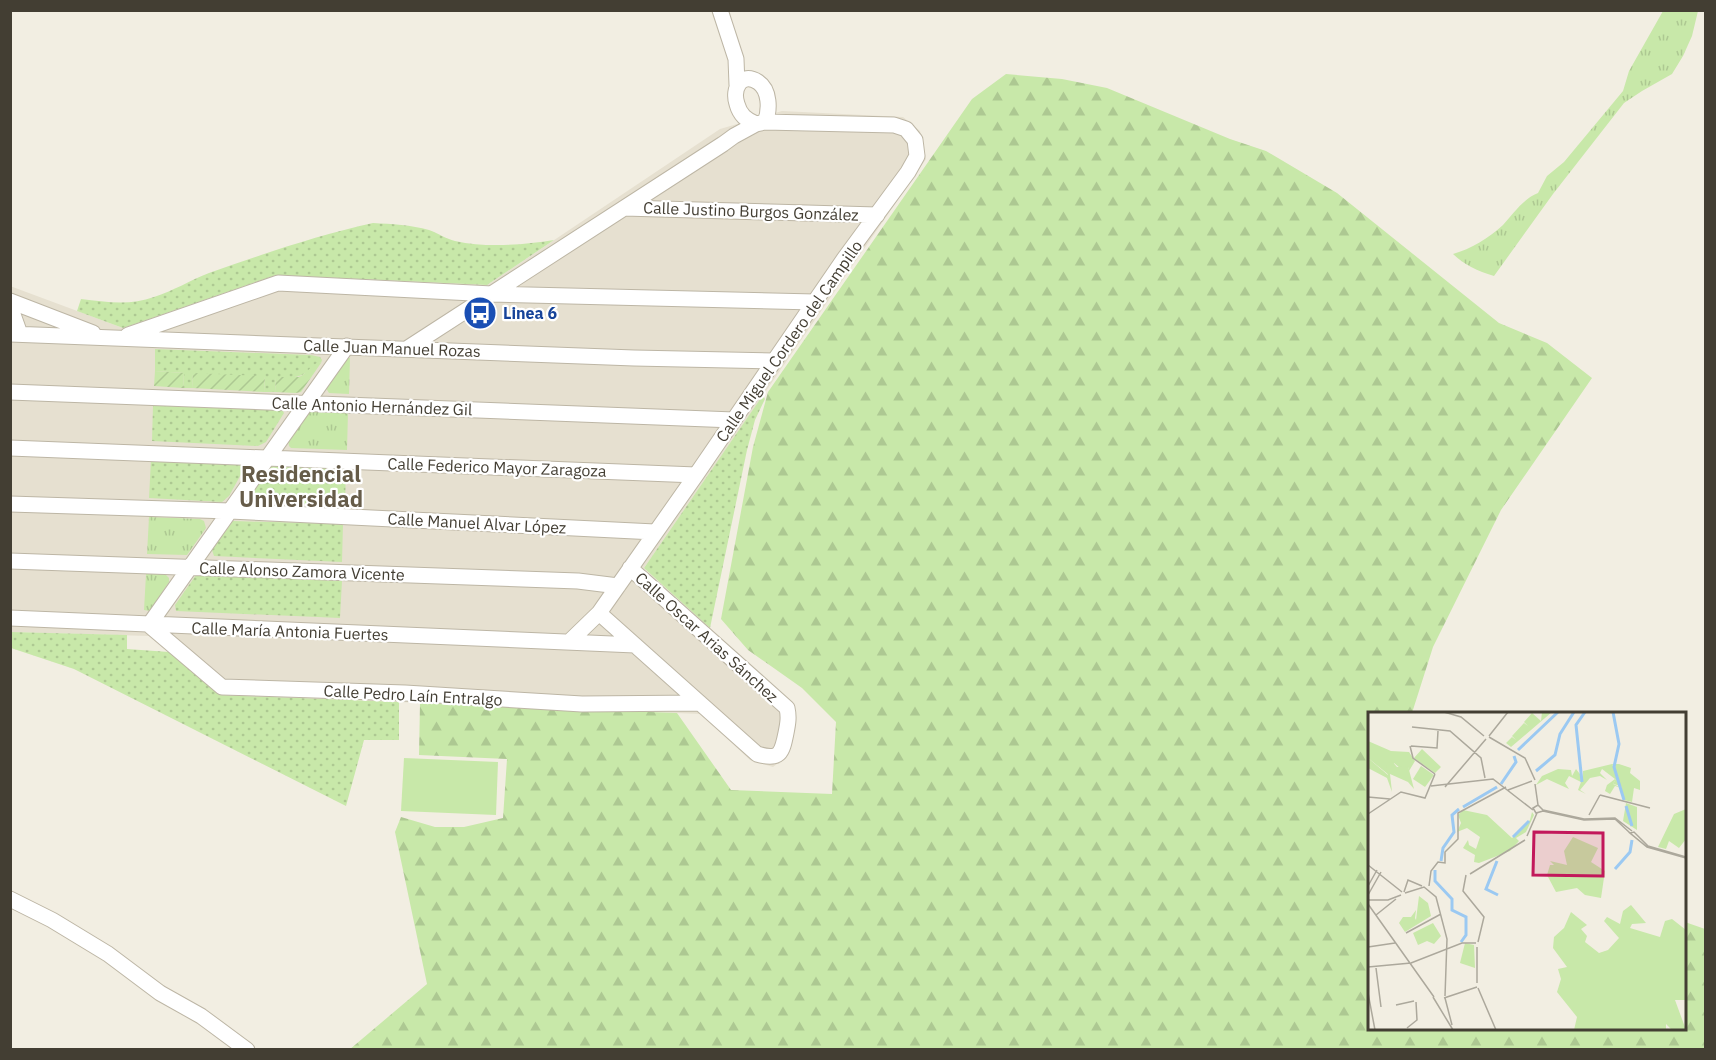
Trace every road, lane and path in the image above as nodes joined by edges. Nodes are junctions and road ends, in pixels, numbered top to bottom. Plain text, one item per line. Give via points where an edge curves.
1 (720, 10) edge
2 (736, 59) junction
3 (754, 81) junction
4 (737, 85) junction
5 (758, 118) junction
6 (624, 208) junction
7 (877, 215) junction
8 (531, 269) junction
9 (492, 294) junction
10 (543, 295) junction
11 (10, 301) edge
12 (815, 302) junction
13 (10, 306) edge
14 (43, 314) junction
15 (180, 317) junction
16 (446, 322) junction
17 (22, 334) edge
18 (112, 337) junction
19 (184, 340) junction
20 (348, 346) junction
21 (408, 348) junction
22 (451, 350) junction
23 (734, 360) junction
24 (774, 361) junction
25 (760, 381) junction
26 (10, 392) edge
27 (307, 403) junction
28 (734, 420) junction
29 (10, 448) edge
30 (266, 458) junction
31 (670, 474) junction
32 (696, 475) junction
33 (684, 492) junction
34 (10, 504) edge
35 (230, 511) junction
36 (655, 532) junction
37 (10, 561) edge
38 (189, 567) junction
39 (630, 568) junction
40 (594, 583) junction
41 (618, 586) junction
42 (602, 608) junction
43 (10, 618) edge
44 (149, 625) junction
45 (569, 642) junction
46 (635, 645) junction
47 (700, 703) junction
48 (10, 899) edge
49 (247, 1050) edge

1 - 2 street
2 - 3 street
2 - 4 street
3 - 4 street via 742,80
3 - 5 street via 766,92
4 - 5 street via 736,100
5 - 6 street
5 - 7 street, Calle Miguel Cordero del Campillo via 894,125 906,129 915,140 917,156
6 - 7 street, Calle Justino Burgos González
6 - 8 street
7 - 12 street, Calle Miguel Cordero del Campillo
8 - 9 street
8 - 10 street via 533,284
9 - 10 street
9 - 15 street via 279,283
9 - 16 street
10 - 12 street
11 - 14 street
12 - 24 street, Calle Miguel Cordero del Campillo
13 - 17 street
14 - 17 street via 41,330
14 - 18 street
15 - 18 street
15 - 19 street via 176,327
16 - 21 street
16 - 22 street via 445,338
17 - 18 street, Calle Juan Manuel Rozas
18 - 19 street, Calle Juan Manuel Rozas
19 - 20 street, Calle Juan Manuel Rozas
20 - 21 street, Calle Juan Manuel Rozas
20 - 27 street
21 - 22 street, Calle Juan Manuel Rozas
22 - 23 street, Calle Juan Manuel Rozas
23 - 24 street, Calle Juan Manuel Rozas
23 - 25 street
24 - 25 street, Calle Miguel Cordero del Campillo
25 - 28 street, Calle Miguel Cordero del Campillo
26 - 27 street, Calle Antonio Hernández Gil
27 - 28 street, Calle Antonio Hernández Gil
27 - 30 street
28 - 32 street, Calle Miguel Cordero del Campillo
29 - 30 street, Calle Federico Mayor Zaragoza
30 - 31 street, Calle Federico Mayor Zaragoza
30 - 35 street
31 - 32 street, Calle Federico Mayor Zaragoza
31 - 33 street
32 - 33 street, Calle Miguel Cordero del Campillo
33 - 36 street, Calle Miguel Cordero del Campillo
34 - 35 street, Calle Manuel Alvar López
35 - 36 street, Calle Manuel Alvar López
35 - 38 street
36 - 39 street, Calle Miguel Cordero del Campillo
37 - 38 street, Calle Alonso Zamora Vicente
38 - 40 street, Calle Alonso Zamora Vicente
38 - 44 street
39 - 41 street, Calle Miguel Cordero del Campillo
39 - 47 street, Calle Oscar Arias Sánchez via 787,708 783,750 771,757 757,754
40 - 41 street, Calle Alonso Zamora Vicente
40 - 42 street
41 - 42 street, Calle Miguel Cordero del Campillo
42 - 45 street, Calle Miguel Cordero del Campillo
42 - 46 street, Calle Oscar Arias Sánchez
43 - 44 street, Calle María Antonia Fuertes
44 - 45 street, Calle María Antonia Fuertes
44 - 47 street, Calle Pedro Laín Entralgo via 222,687 582,704
45 - 46 street, Calle María Antonia Fuertes
46 - 47 street, Calle Oscar Arias Sánchez
48 - 49 street via 108,954

